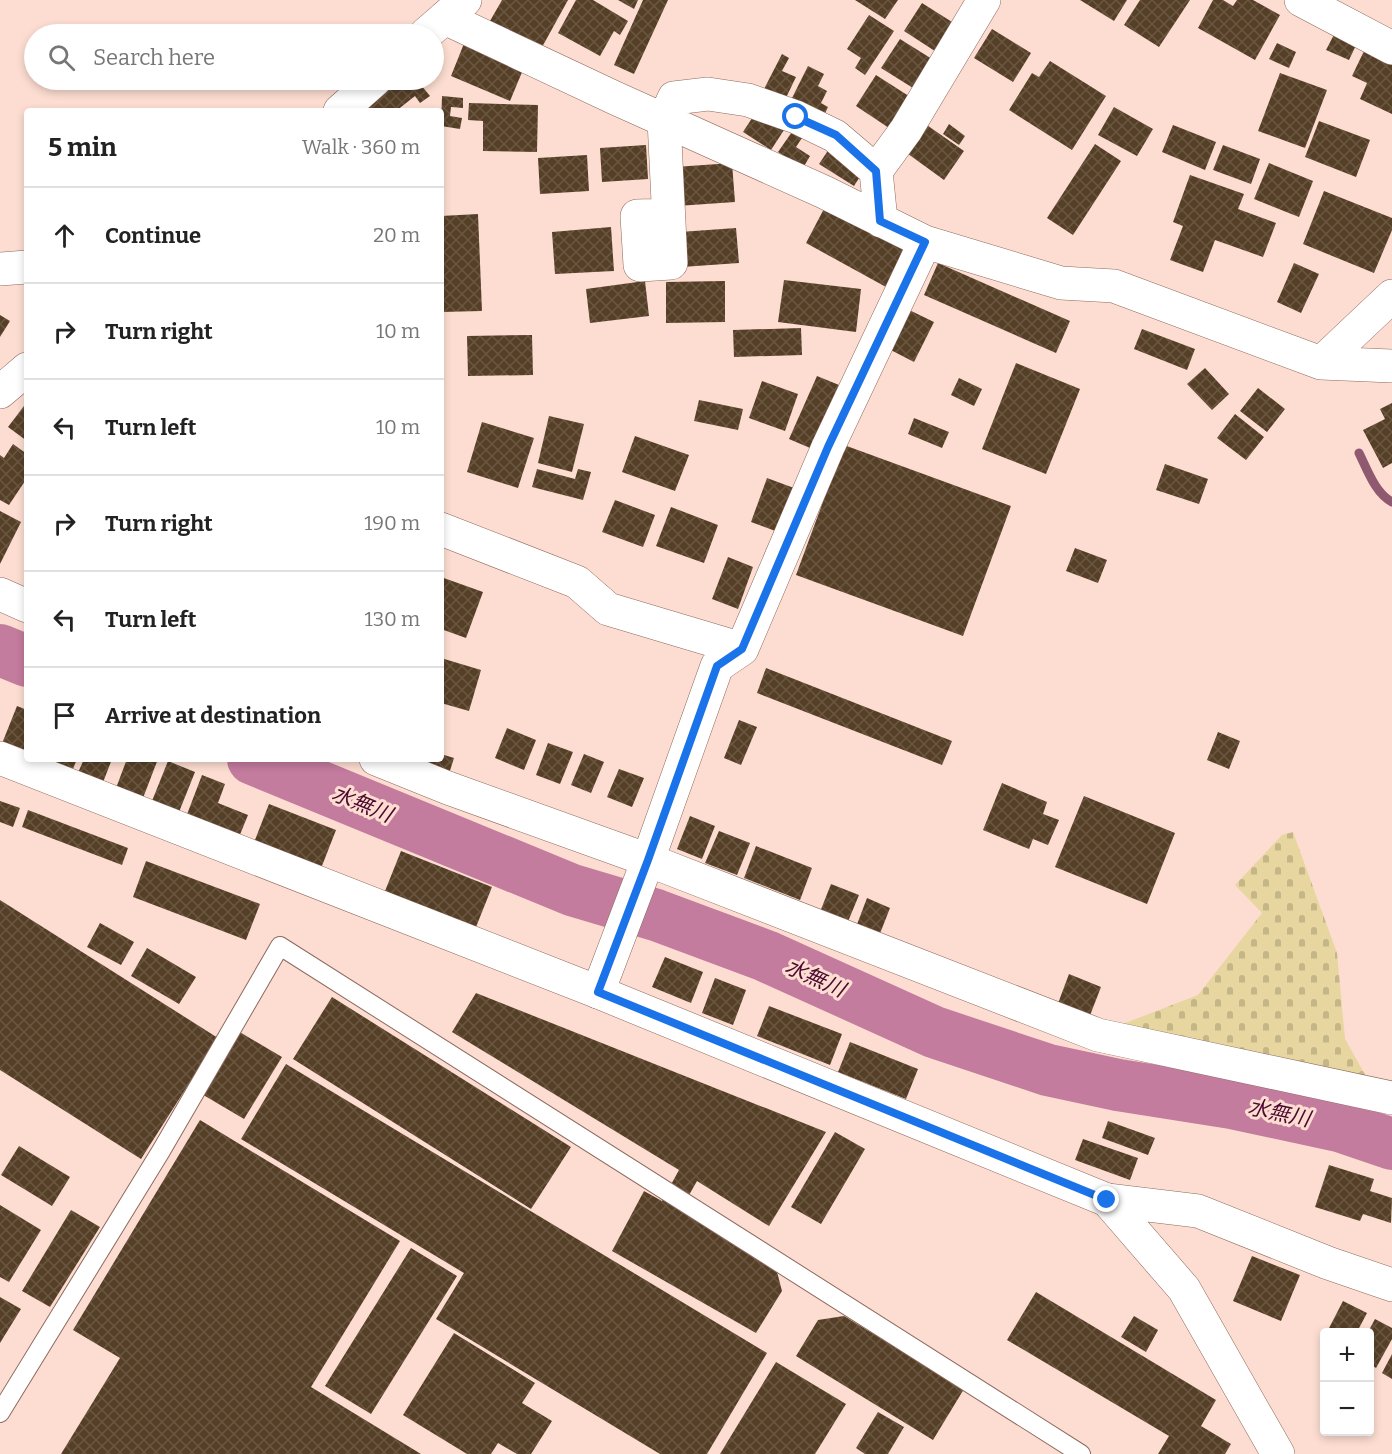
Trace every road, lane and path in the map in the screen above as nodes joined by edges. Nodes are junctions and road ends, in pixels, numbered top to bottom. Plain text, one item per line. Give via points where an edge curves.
1 (984, 0) edge
2 (1301, 0) edge
3 (445, 17) edge
4 (1392, 48) edge
5 (364, 90) edge
6 (343, 108) edge
7 (664, 120) junction
8 (876, 171) junction
9 (668, 215) dead end
10 (880, 221) junction
11 (925, 242) junction
12 (24, 267) edge
13 (0, 269) edge
14 (1392, 296) edge
15 (1321, 363) junction
16 (1392, 366) edge
17 (24, 372) edge
18 (0, 392) edge
19 (444, 530) edge
20 (0, 594) edge
21 (24, 605) edge
22 (742, 649) junction
23 (0, 758) edge
24 (383, 762) edge
25 (648, 860) junction
26 (598, 992) junction
27 (1392, 1098) edge
28 (1107, 1200) junction
29 (1392, 1285) edge
30 (0, 1413) edge
31 (1081, 1454) edge
32 (1278, 1454) edge

1 - 8 street via 906,130
2 - 4 street
3 - 7 street
5 - 6 street
7 - 8 street via 674,98 708,94 748,100 836,135
7 - 9 street
7 - 10 street
8 - 10 street
10 - 11 street
11 - 15 street via 1061,283 1114,286
11 - 22 street via 828,447
12 - 13 street
14 - 15 street
15 - 16 street
17 - 18 street
19 - 22 street via 577,582 608,609
20 - 21 street
22 - 25 street via 717,666
23 - 26 street
24 - 25 street
25 - 26 street
25 - 27 street via 1098,1035
26 - 28 street
28 - 29 street via 1198,1211
28 - 32 street via 1184,1289
30 - 31 lane via 161,1151 280,946

